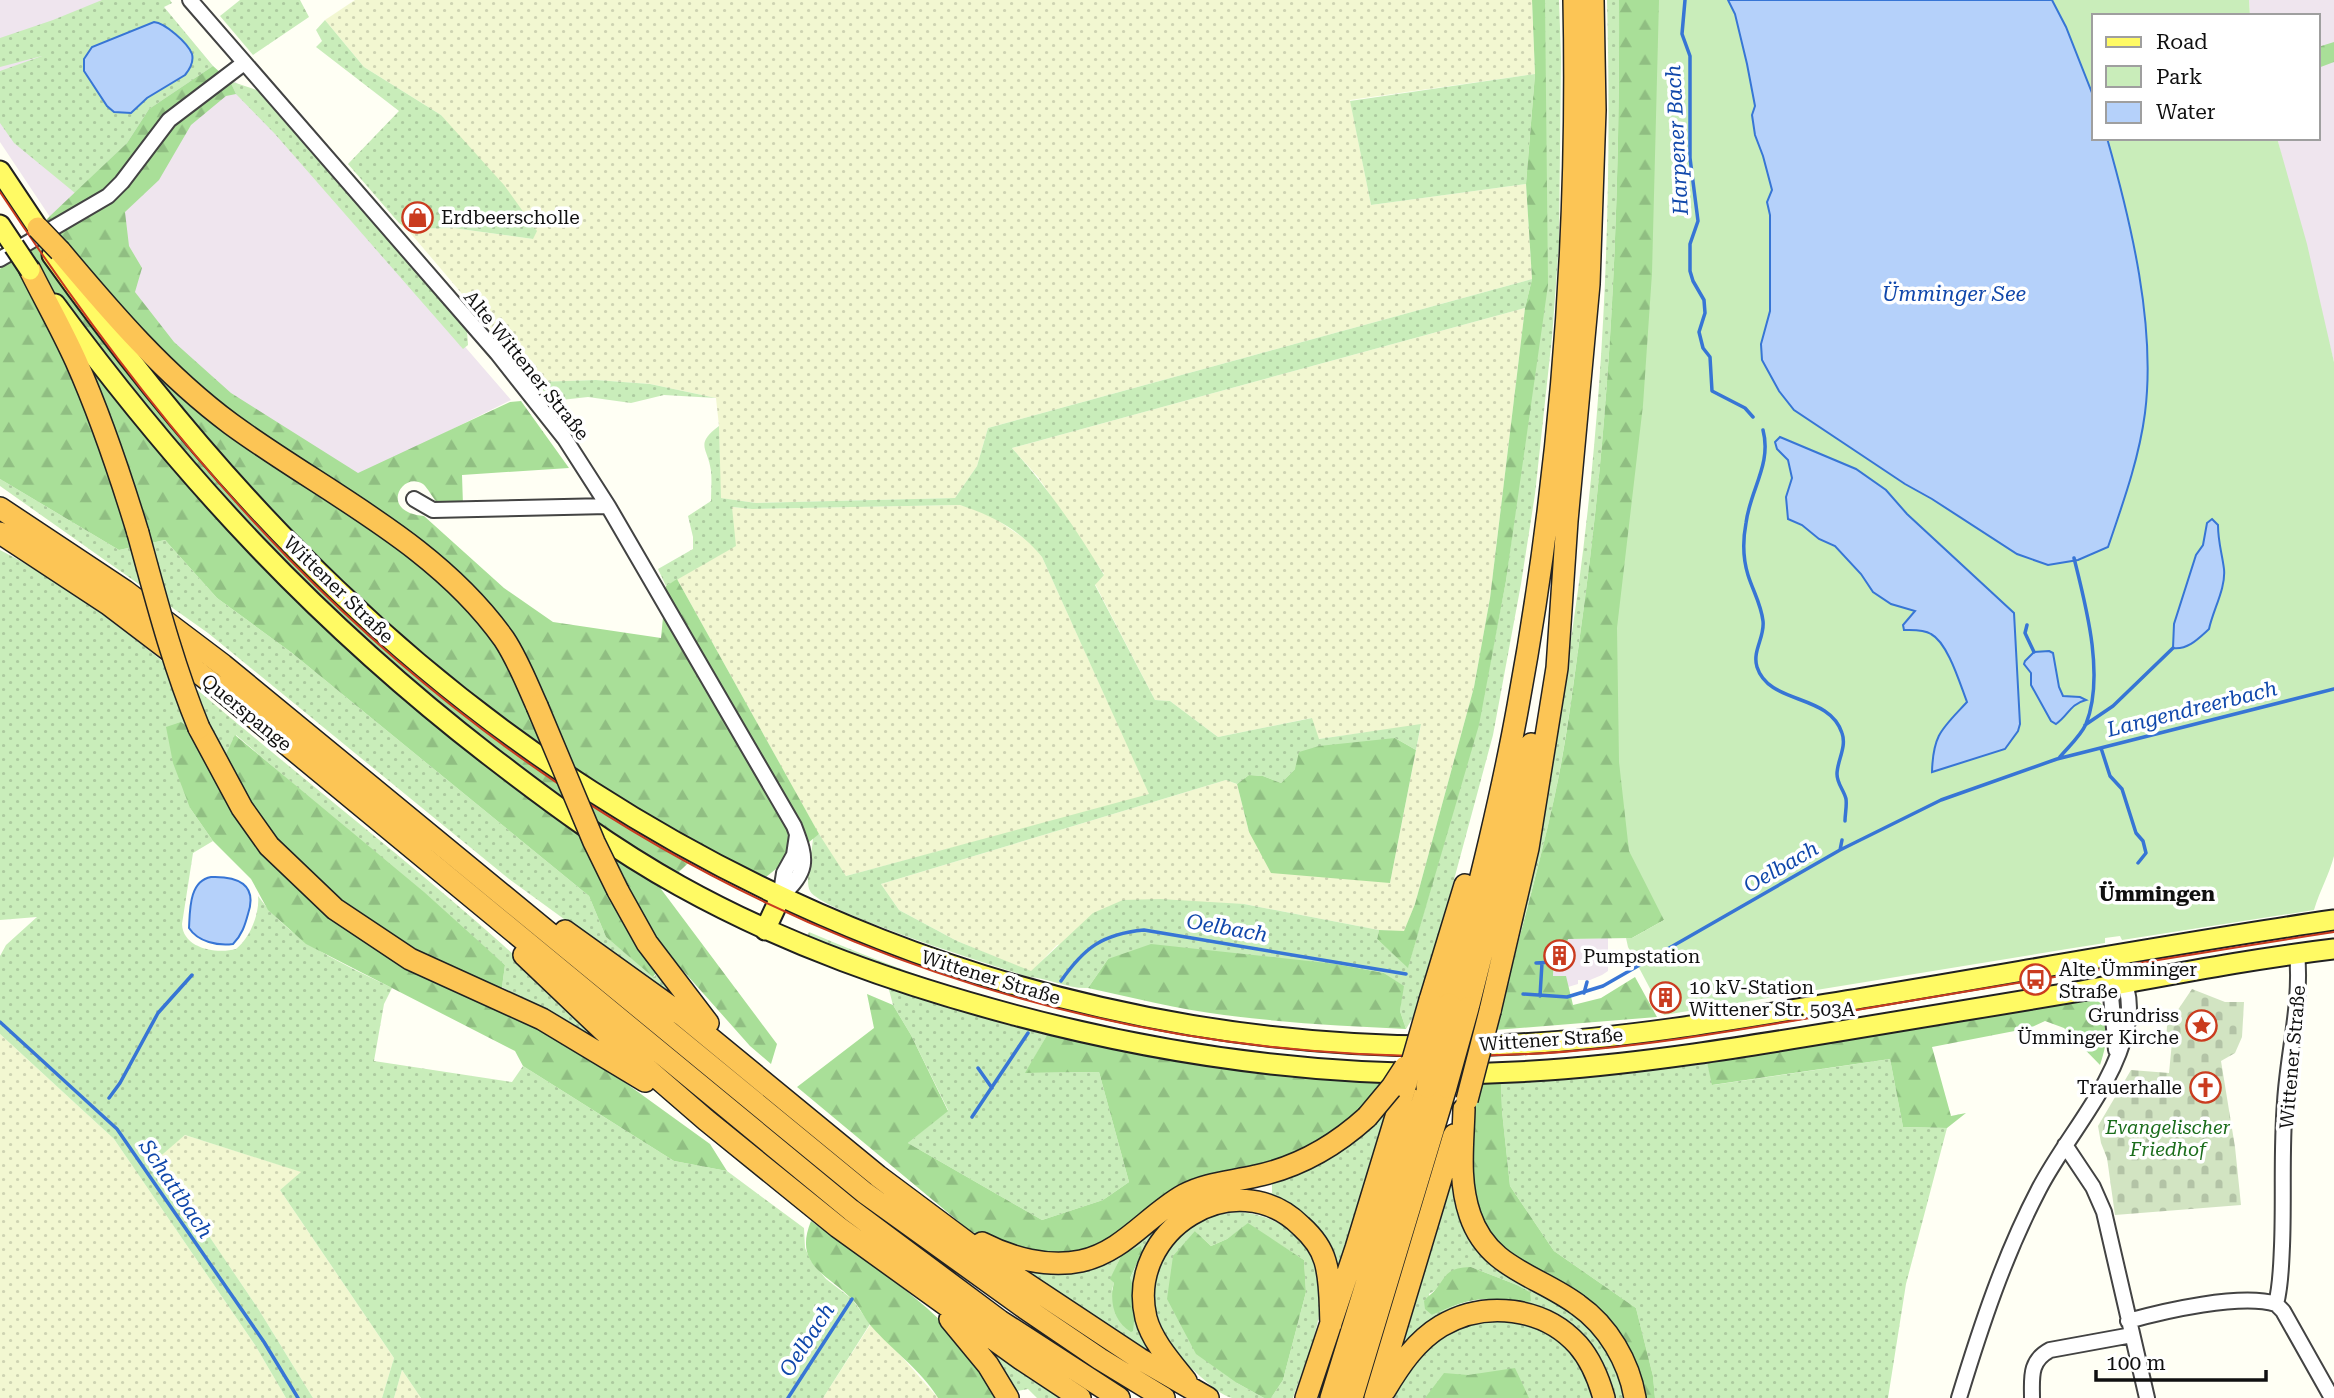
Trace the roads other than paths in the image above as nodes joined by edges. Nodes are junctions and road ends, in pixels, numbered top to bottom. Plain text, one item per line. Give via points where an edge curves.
1 (190, 0) edge
2 (1574, 0) edge
3 (1593, 0) edge
4 (244, 64) junction
5 (0, 171) edge
6 (0, 225) edge
7 (38, 228) joint
8 (56, 253) junction
9 (0, 260) edge
10 (30, 270) junction
11 (414, 499) dead end
12 (608, 506) junction
13 (0, 508) edge
14 (1567, 521) junction
15 (0, 533) edge
16 (436, 841) junction
17 (780, 898) junction
18 (483, 906) junction
19 (2334, 919) edge
20 (765, 930) junction
21 (2334, 949) edge
22 (2297, 953) junction
23 (2112, 955) junction
24 (2118, 984) junction
25 (1449, 1004) junction
26 (1416, 1050) junction
27 (748, 1069) junction
28 (1436, 1087) junction
29 (727, 1095) junction
30 (1466, 1105) junction
31 (706, 1120) junction
32 (2065, 1145) junction
33 (864, 1193) junction
34 (924, 1212) junction
35 (900, 1273) junction
36 (2276, 1304) junction
37 (1331, 1324) junction
38 (2130, 1328) junction
39 (1200, 1393) edge
40 (1008, 1398) edge
41 (1080, 1398) edge
42 (1119, 1398) edge
43 (1164, 1398) edge
44 (1306, 1398) edge
45 (1331, 1398) edge
46 (1352, 1398) edge
47 (1375, 1398) edge
48 (1381, 1398) edge
49 (1604, 1398) edge
50 (1635, 1398) edge
51 (1959, 1398) edge
52 (2032, 1398) edge
53 (2147, 1398) edge
54 (2332, 1398) edge

1 - 4 street, Alte Wittener Straße
2 - 25 highway via 1572,249 1554,466 1518,705
3 - 14 highway via 1589,284
4 - 9 street via 169,120 108,196
4 - 12 street, Alte Wittener Straße via 504,362 565,439
5 - 7 main road
6 - 10 main road, Wittener Straße, bridge
7 - 8 highway, bridge
8 - 17 main road, Wittener Straße via 132,365 227,476 335,589 397,645 570,778 685,848
8 - 27 highway, bridge via 176,378 229,422 435,565 505,640 594,842 647,943
10 - 20 main road, Wittener Straße via 194,479 274,567 362,651 435,714 593,833 678,885
10 - 31 highway, bridge via 86,385 120,472 165,632 199,728 262,836 335,909 410,959 542,1019
11 - 12 street via 433,510
12 - 17 street, Alte Wittener Straße via 797,833 804,860 798,880
13 - 16 highway, Querspange via 196,644
14 - 25 highway via 1527,763
14 - 30 highway, bridge via 1557,668 1528,848
15 - 18 highway, Querspange via 184,661
16 - 27 highway via 682,1015
16 - 29 highway
17 - 20 main road
17 - 23 main road, Wittener Straße via 933,960 1083,1004 1233,1032 1364,1044 1513,1045 1607,1036 1746,1018
18 - 29 highway
18 - 31 highway via 530,961
19 - 23 main road, Wittener Straße
20 - 24 main road, Wittener Straße via 897,981 1115,1040 1255,1064 1386,1073 1509,1072 1656,1059
21 - 22 main road, Wittener Straße
22 - 24 main road, Wittener Straße
22 - 36 street, Wittener Straße via 2300,976 2284,1104 2284,1203
23 - 24 street
24 - 32 street via 2116,1058
25 - 26 highway, bridge
25 - 28 highway, bridge
26 - 34 highway, bridge via 1392,1087 1347,1136 1278,1171 1186,1194 1119,1244 1082,1261 1052,1263 1014,1256
26 - 37 highway, bridge
27 - 33 highway
28 - 45 highway
28 - 46 highway
29 - 33 highway
30 - 47 highway
30 - 50 highway via 1461,1167 1471,1217 1481,1238 1499,1259 1578,1304 1601,1326 1624,1360
31 - 35 highway
32 - 38 street via 2104,1212
32 - 51 street via 2039,1188 2003,1266
33 - 34 highway
33 - 42 highway via 1000,1321
33 - 43 highway via 1025,1308
34 - 39 highway via 1128,1351
35 - 40 highway via 974,1346
35 - 41 highway
36 - 38 street via 2202,1305 2166,1311
36 - 54 street
37 - 39 highway via 1325,1259 1294,1219 1250,1201 1203,1207 1170,1230 1144,1283 1146,1319 1166,1356
37 - 44 highway
38 - 52 street via 2043,1354 2033,1367
38 - 53 street
48 - 49 highway via 1420,1341 1457,1317 1491,1310 1532,1315 1564,1332 1587,1357

